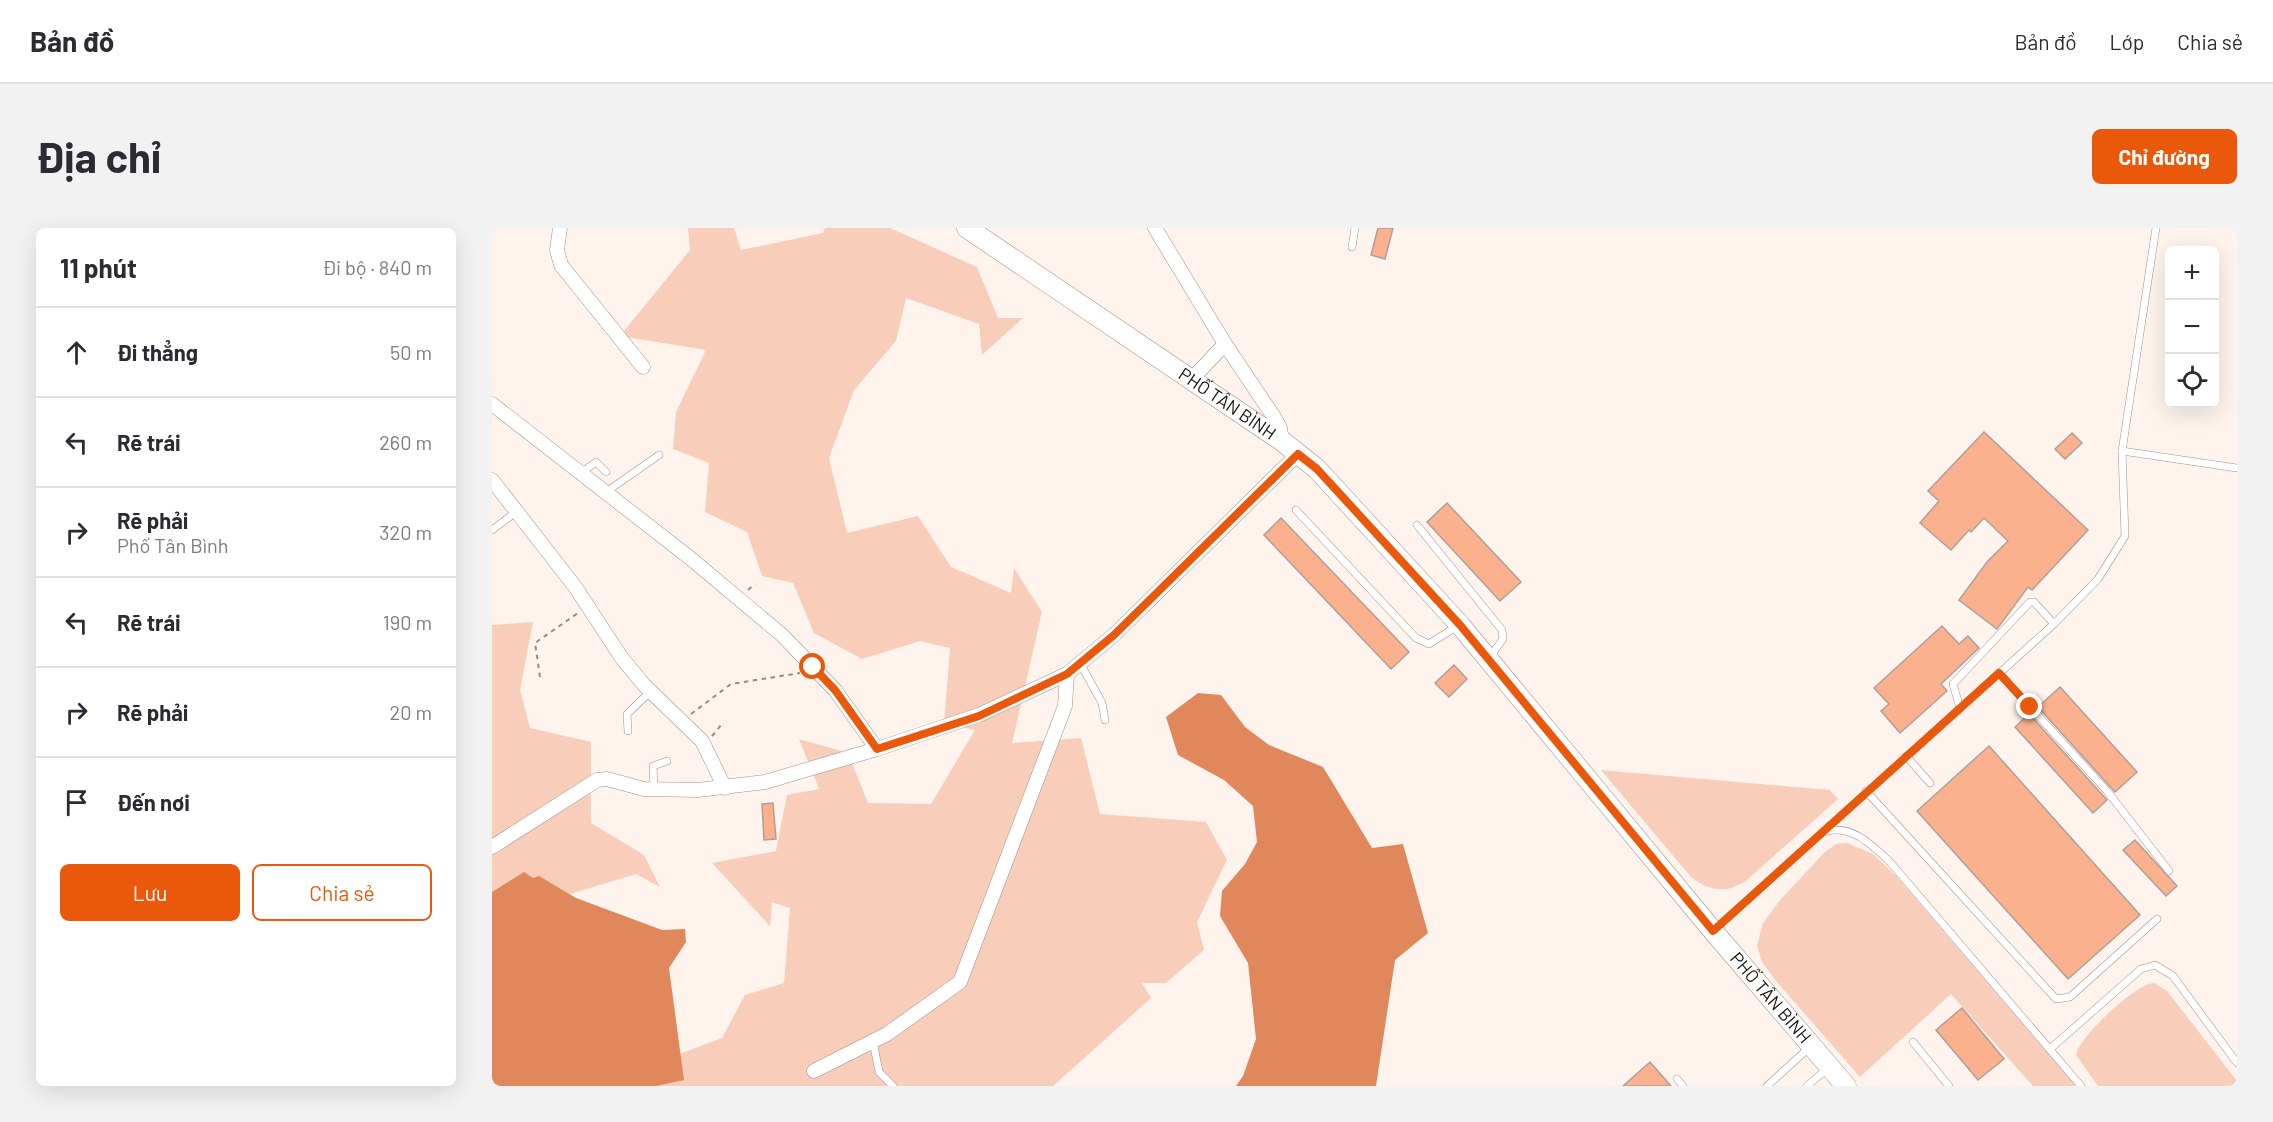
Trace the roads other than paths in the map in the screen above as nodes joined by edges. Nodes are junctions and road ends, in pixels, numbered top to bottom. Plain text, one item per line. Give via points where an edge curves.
1 (560, 228) edge
2 (967, 228) edge
3 (1155, 228) edge
4 (1355, 228) edge
5 (2157, 228) edge
6 (1352, 247) dead end
7 (1225, 344) junction
8 (643, 367) dead end
9 (1191, 380) junction
10 (492, 404) edge
11 (1282, 441) junction
12 (2122, 451) junction
13 (1298, 454) junction
14 (659, 455) dead end
15 (2237, 468) edge
16 (606, 472) dead end
17 (581, 473) junction
18 (492, 480) edge
19 (606, 492) junction
20 (1296, 510) dead end
21 (516, 512) junction
22 (1417, 525) dead end
23 (492, 530) edge
24 (2054, 624) junction
25 (1460, 625) junction
26 (1489, 659) junction
27 (1080, 663) junction
28 (1999, 673) junction
29 (1067, 674) junction
30 (651, 691) junction
31 (1960, 708) junction
32 (1105, 720) dead end
33 (628, 731) dead end
34 (877, 749) junction
35 (1906, 756) junction
36 (667, 761) dead end
37 (1930, 783) dead end
38 (725, 788) junction
39 (654, 789) junction
40 (1866, 792) junction
41 (1818, 834) junction
42 (492, 847) edge
43 (2169, 871) dead end
44 (2157, 919) dead end
45 (1713, 931) junction
46 (873, 1040) junction
47 (1913, 1042) dead end
48 (1812, 1045) junction
49 (2050, 1049) junction
50 (2237, 1063) edge
51 (1829, 1066) junction
52 (814, 1071) dead end
53 (1677, 1079) dead end
54 (893, 1086) edge
55 (1683, 1086) edge
56 (1767, 1086) edge
57 (1807, 1086) edge
58 (1846, 1086) edge
59 (1949, 1086) edge
60 (2081, 1086) edge

1 - 8 street via 557,250 561,265
2 - 9 street, PHỐ TÂN BÌNH
3 - 7 street
4 - 6 lane
5 - 12 lane
7 - 9 street
7 - 11 street via 1274,417
9 - 11 street, PHỐ TÂN BÌNH
10 - 17 street
11 - 13 street, PHỐ TÂN BÌNH
12 - 15 lane
12 - 24 lane via 2125,536 2105,571
13 - 25 street, PHỐ TÂN BÌNH via 1317,469
13 - 27 street via 1114,635
14 - 19 lane
16 - 17 lane via 596,462
17 - 19 street
18 - 21 street
19 - 34 street via 782,635 835,690
20 - 25 lane via 1416,638 1429,644
21 - 23 lane
21 - 30 street via 621,657
22 - 26 lane via 1502,630 1503,639
24 - 28 lane
24 - 31 lane via 2030,602 1953,684
25 - 26 street, PHỐ TÂN BÌNH
26 - 45 street, PHỐ TÂN BÌNH
27 - 29 street
27 - 32 lane via 1102,703
28 - 31 lane
28 - 43 lane via 2108,791
29 - 34 street via 979,716
29 - 46 street via 1065,706 963,975 955,987
30 - 33 lane via 627,714
30 - 38 street via 705,745
31 - 35 lane
34 - 38 street via 765,782
35 - 37 lane
35 - 40 lane
36 - 39 lane via 653,766
38 - 39 street
39 - 42 street via 597,780
40 - 41 lane
40 - 44 lane via 2056,999 2070,997
41 - 45 lane
41 - 49 lane via 1842,829 1878,850
45 - 48 street, PHỐ TÂN BÌNH
46 - 52 street
46 - 54 lane via 879,1072
47 - 59 lane
48 - 51 street, PHỐ TÂN BÌNH
48 - 56 lane
49 - 50 lane via 2141,969 2155,965 2173,976
49 - 60 lane
51 - 57 lane
51 - 58 street, PHỐ TÂN BÌNH
53 - 55 lane

